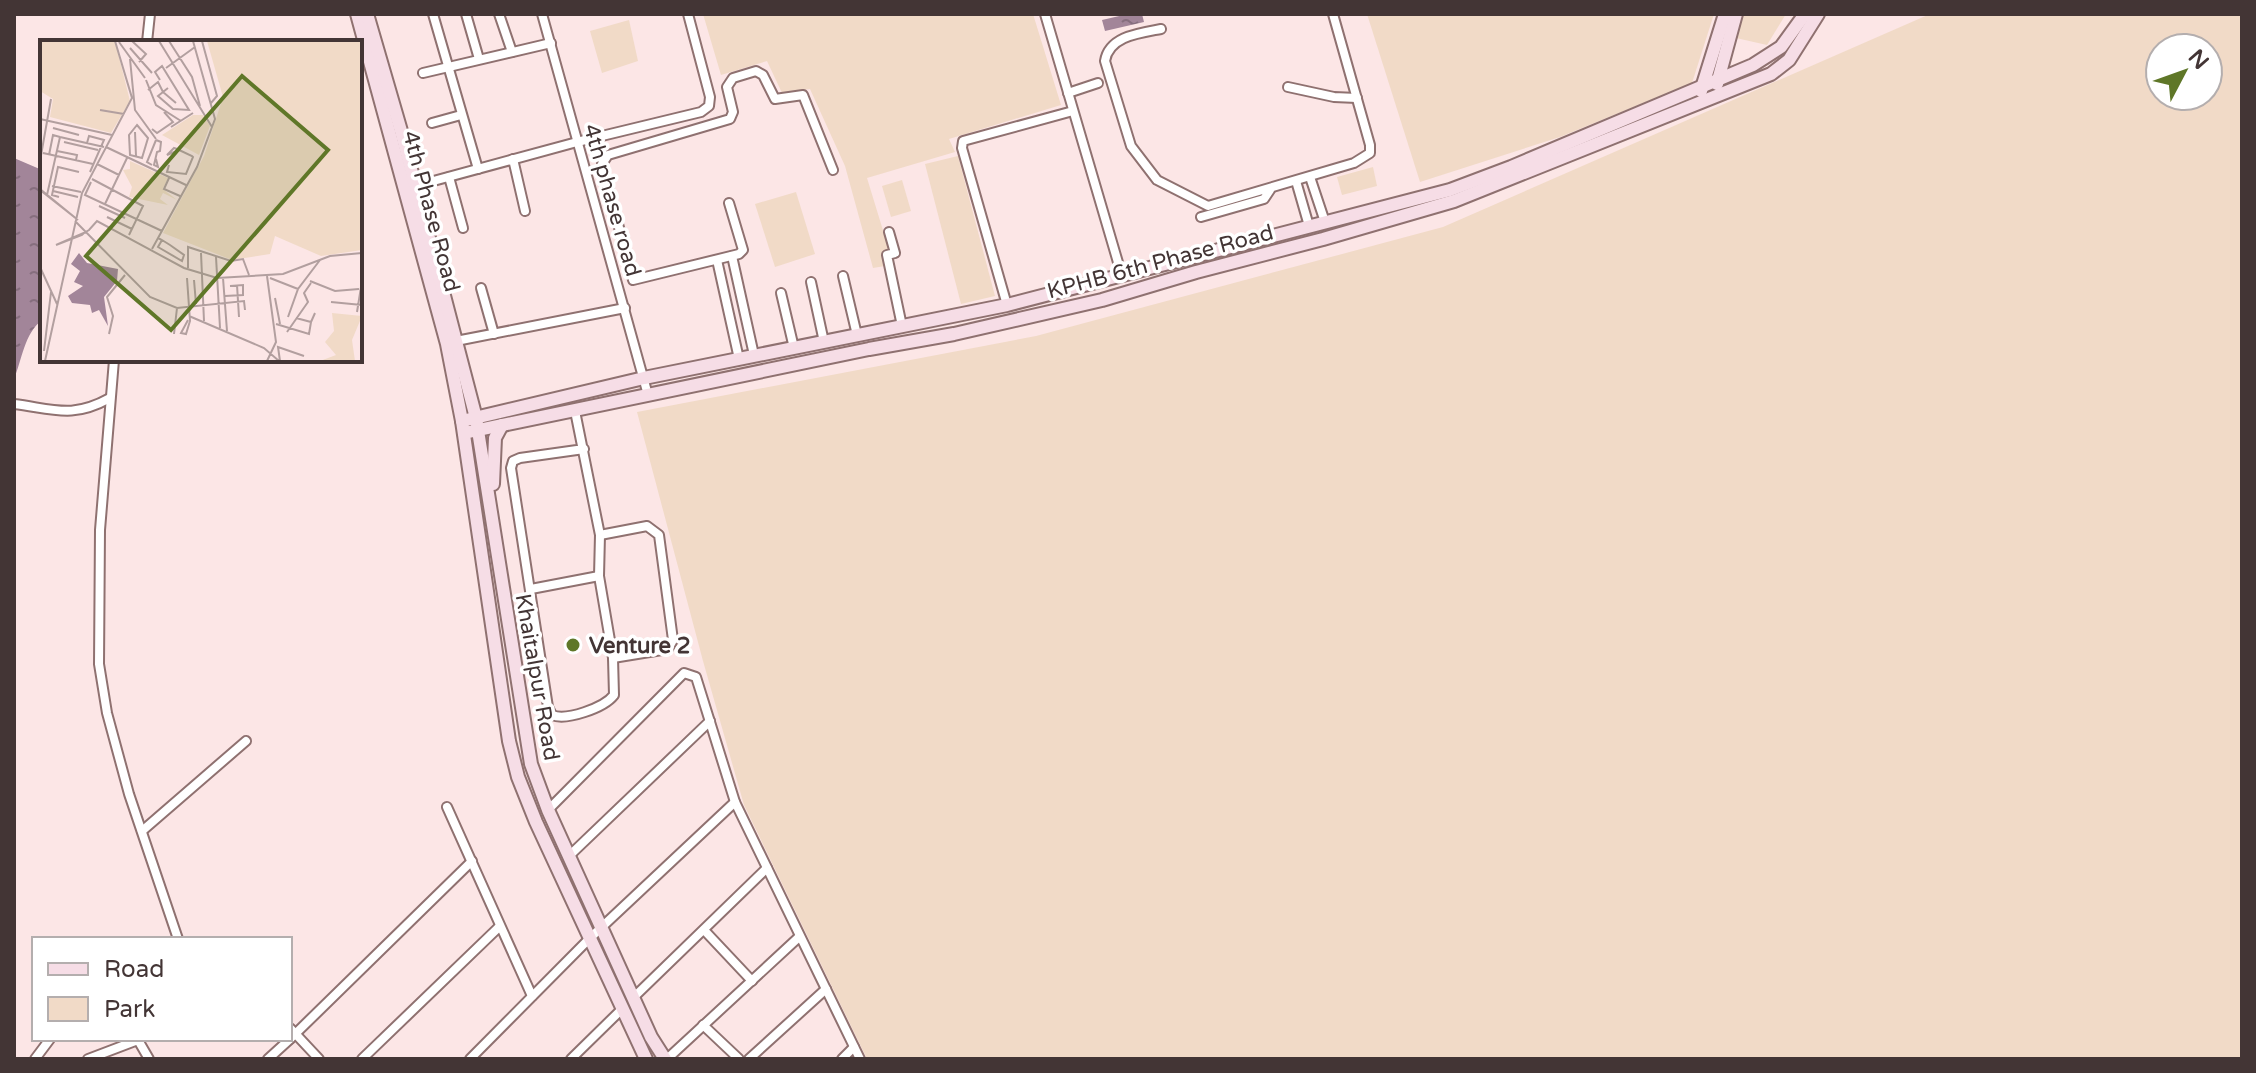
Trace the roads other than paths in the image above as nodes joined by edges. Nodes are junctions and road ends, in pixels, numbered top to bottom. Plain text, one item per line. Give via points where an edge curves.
1 (150, 14) edge
2 (357, 14) edge
3 (367, 14) edge
4 (433, 14) edge
5 (466, 14) edge
6 (499, 14) edge
7 (542, 14) edge
8 (688, 14) edge
9 (1045, 14) edge
10 (1333, 14) edge
11 (1725, 14) edge
12 (1736, 14) edge
13 (1805, 14) edge
14 (1818, 14) edge
15 (1161, 29) dead end
16 (147, 40) edge
17 (551, 43) junction
18 (512, 52) junction
19 (479, 59) junction
20 (447, 67) junction
21 (423, 73) dead end
22 (1718, 81) junction
23 (1098, 83) dead end
24 (1288, 87) dead end
25 (1701, 88) junction
26 (1068, 93) junction
27 (1715, 97) junction
28 (1357, 98) junction
29 (1699, 103) junction
30 (1073, 111) junction
31 (461, 115) junction
32 (432, 123) dead end
33 (577, 142) junction
34 (513, 159) junction
35 (478, 169) junction
36 (833, 170) dead end
37 (449, 177) junction
38 (1311, 179) junction
39 (1296, 181) junction
40 (415, 186) junction
41 (1270, 189) junction
42 (729, 203) dead end
43 (1418, 205) junction
44 (525, 211) dead end
45 (1201, 217) dead end
46 (1325, 222) junction
47 (1309, 226) junction
48 (463, 228) dead end
49 (889, 232) dead end
50 (732, 256) junction
51 (717, 260) junction
52 (843, 276) dead end
53 (1122, 276) junction
54 (811, 282) dead end
55 (481, 288) dead end
56 (781, 293) dead end
57 (1007, 305) junction
58 (625, 308) junction
59 (902, 326) junction
60 (494, 334) junction
61 (857, 335) junction
62 (456, 341) junction
63 (824, 342) junction
64 (794, 348) junction
65 (754, 355) junction
66 (739, 359) junction
67 (114, 362) edge
68 (644, 378) junction
69 (648, 395) junction
70 (110, 398) junction
71 (14, 404) edge
72 (575, 411) junction
73 (477, 424) junction
74 (502, 425) junction
75 (463, 427) junction
76 (584, 449) junction
77 (489, 497) junction
78 (600, 535) junction
79 (599, 576) junction
80 (531, 589) junction
81 (613, 658) junction
82 (710, 721) junction
83 (246, 741) dead end
84 (735, 802) junction
85 (447, 807) dead end
86 (548, 810) junction
87 (142, 831) junction
88 (569, 856) junction
89 (472, 861) junction
90 (767, 868) junction
91 (499, 927) junction
92 (602, 927) junction
93 (704, 930) junction
94 (177, 937) edge
95 (799, 937) junction
96 (589, 939) junction
97 (752, 981) junction
98 (826, 989) junction
99 (532, 996) junction
100 (634, 997) junction
101 (622, 1009) junction
102 (703, 1025) junction
103 (292, 1034) edge
104 (292, 1036) edge
105 (48, 1041) edge
106 (135, 1041) edge
107 (139, 1041) edge
108 (285, 1041) edge
109 (854, 1047) junction
110 (35, 1059) edge
111 (88, 1059) edge
112 (149, 1059) edge
113 (268, 1059) edge
114 (319, 1059) edge
115 (362, 1059) edge
116 (470, 1059) edge
117 (571, 1059) edge
118 (646, 1059) edge
119 (666, 1059) edge
120 (739, 1059) edge
121 (749, 1059) edge
122 (842, 1059) edge
123 (860, 1059) edge

1 - 16 street
2 - 75 street, 4th Phase Road via 443,330
3 - 40 street, 4th Phase Road
4 - 20 street
5 - 19 street
6 - 18 street
7 - 17 street, 4th phase road
8 - 33 street via 709,106
9 - 26 street
10 - 28 street
11 - 25 street
12 - 22 street
13 - 22 street, KPHB 6th Phase Road via 1773,53
14 - 27 street, KPHB 6th Phase Road via 1782,66
15 - 41 street via 1132,35 1107,51 1105,61 1131,146 1157,180 1208,206
17 - 18 street
17 - 33 street, 4th phase road
18 - 19 street
19 - 20 street
20 - 21 street
20 - 31 street
22 - 25 street, KPHB 6th Phase Road
22 - 27 street
23 - 26 street
24 - 28 street
25 - 29 street
25 - 43 street, KPHB 6th Phase Road
26 - 30 street
27 - 29 street, KPHB 6th Phase Road
28 - 38 street via 1370,153
29 - 43 street, KPHB 6th Phase Road via 1454,201
30 - 53 street
30 - 57 street via 963,141
31 - 32 street
31 - 35 street
33 - 34 street
33 - 58 street, 4th phase road
34 - 35 street
34 - 44 street
35 - 37 street
36 - 51 street via 803,95 775,99 756,71 733,78 727,87 730,119 603,160 633,280
37 - 40 street
37 - 48 street
38 - 39 street
38 - 46 street
39 - 41 street
39 - 47 street
40 - 62 street, 4th Phase Road
41 - 45 street via 1264,199
42 - 50 street via 743,250
43 - 46 street, KPHB 6th Phase Road
43 - 69 street, KPHB 6th Phase Road via 1102,300
46 - 47 street, KPHB 6th Phase Road
47 - 53 street, KPHB 6th Phase Road
49 - 59 street via 895,253 887,255
50 - 51 street
50 - 65 street
51 - 66 street
52 - 61 street
53 - 57 street, KPHB 6th Phase Road
54 - 63 street
55 - 60 street
56 - 64 street
57 - 59 street, KPHB 6th Phase Road
58 - 60 street
58 - 68 street, 4th phase road
59 - 61 street, KPHB 6th Phase Road
60 - 62 street
61 - 63 street, KPHB 6th Phase Road
62 - 73 street, 4th Phase Road
63 - 64 street, KPHB 6th Phase Road
64 - 65 street, KPHB 6th Phase Road
65 - 66 street, KPHB 6th Phase Road
66 - 68 street, KPHB 6th Phase Road
67 - 70 street
68 - 69 street, 4th phase road
68 - 73 street, KPHB 6th Phase Road
69 - 72 street, KPHB 6th Phase Road
70 - 71 street via 72,413
70 - 87 street via 100,530 99,664 107,713
72 - 74 street, KPHB 6th Phase Road
72 - 76 street
73 - 74 street, KPHB 6th Phase Road
73 - 75 street, KPHB 6th Phase Road
73 - 77 street, Khaitalpur Road
74 - 77 street via 495,438
75 - 96 street, Khaitalpur Road via 512,753 536,822
76 - 78 street
76 - 80 street via 513,461
77 - 86 street, Khaitalpur Road via 524,730
78 - 79 street
78 - 81 street via 647,526 659,535 673,640 668,649
79 - 80 street
79 - 81 street
80 - 81 street via 552,715 559,718 609,702 614,695
82 - 84 street
82 - 86 street via 696,677 684,673
82 - 88 street
83 - 87 street
84 - 90 street
84 - 92 street
85 - 89 street
86 - 88 street, Khaitalpur Road
87 - 94 street
88 - 92 street, Khaitalpur Road
89 - 91 street
89 - 103 street
90 - 93 street
90 - 95 street
91 - 99 street
91 - 115 street
92 - 96 street
92 - 100 street, Khaitalpur Road
93 - 97 street
93 - 100 street
95 - 97 street
95 - 98 street
96 - 99 street
96 - 101 street, Khaitalpur Road
97 - 102 street
98 - 109 street
98 - 121 street
99 - 116 street
100 - 119 street, Khaitalpur Road
101 - 117 street
101 - 118 street, Khaitalpur Road
102 - 119 street
102 - 120 street
104 - 114 street
105 - 110 street
106 - 111 street
107 - 112 street
108 - 113 street
109 - 122 street
109 - 123 street

